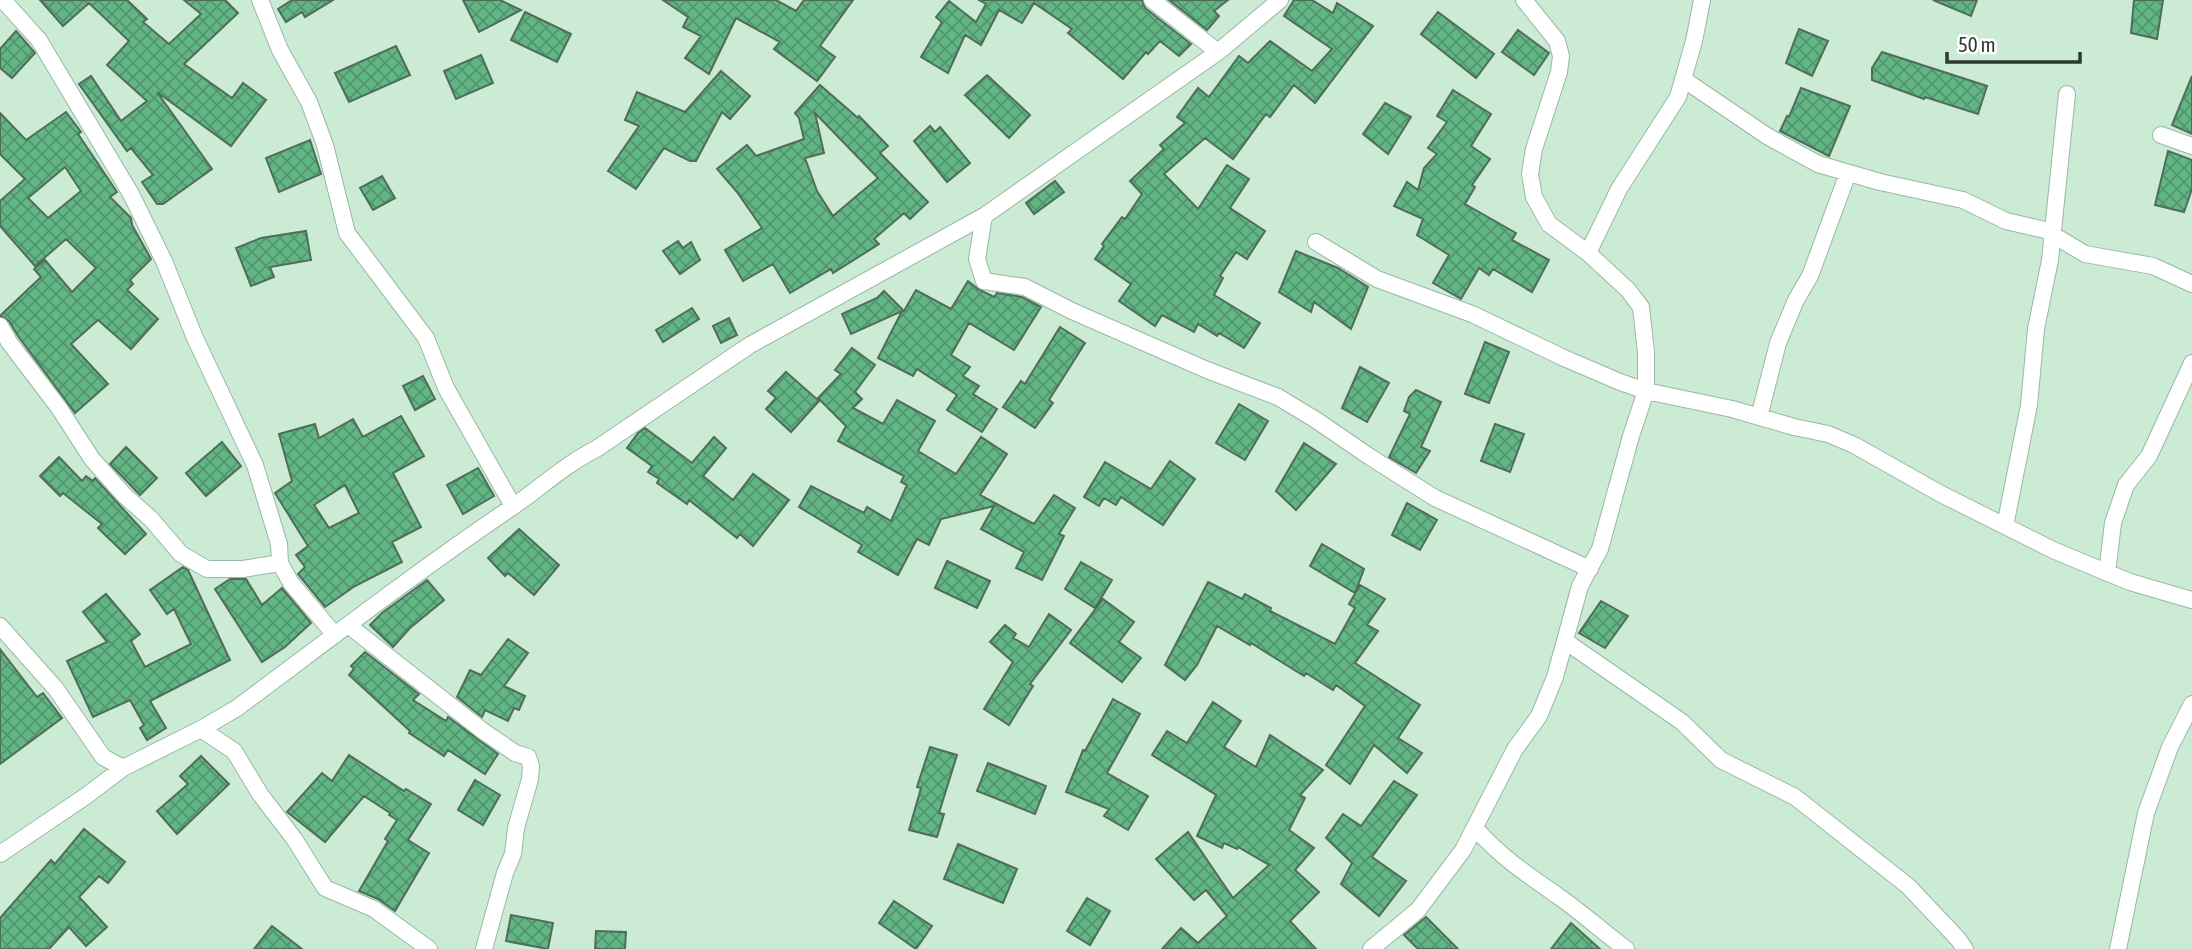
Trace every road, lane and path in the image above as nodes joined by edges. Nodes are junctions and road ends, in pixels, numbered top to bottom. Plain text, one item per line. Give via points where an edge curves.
1 (3, 0) edge
2 (260, 0) edge
3 (1152, 0) edge
4 (1280, 0) edge
5 (1524, 0) edge
6 (1702, 0) edge
7 (1218, 52) junction
8 (1683, 79) junction
9 (2067, 94) dead end
10 (2161, 135) dead end
11 (2192, 146) edge
12 (1848, 173) junction
13 (984, 216) junction
14 (2053, 235) junction
15 (1316, 242) dead end
16 (1588, 253) junction
17 (2192, 284) edge
18 (0, 326) edge
19 (2192, 363) edge
20 (2187, 387) edge
21 (1646, 391) junction
22 (1759, 417) junction
23 (513, 506) junction
24 (2005, 526) junction
25 (280, 563) junction
26 (1590, 569) junction
27 (2107, 573) junction
28 (2192, 600) edge
29 (0, 626) edge
30 (341, 630) junction
31 (1565, 641) junction
32 (2192, 706) edge
33 (201, 729) junction
34 (124, 768) junction
35 (1475, 828) junction
36 (0, 854) edge
37 (429, 949) edge
38 (484, 949) edge
39 (1371, 949) edge
40 (1626, 949) edge
41 (1965, 949) edge
42 (2118, 949) edge

1 - 25 street via 40,40 119,173 164,261 255,465 279,544
2 - 23 street via 280,50 309,102 347,233 426,338 446,388
3 - 7 street
4 - 7 street
5 - 16 street via 1557,41 1561,55 1534,149 1530,174 1534,197 1549,224
6 - 8 street
7 - 13 street
8 - 12 street via 1767,136 1818,164
8 - 16 street via 1673,106 1619,189
9 - 14 street
10 - 11 street
12 - 14 street via 1963,200 2006,221
12 - 22 street via 1810,276 1778,343
13 - 23 street via 750,345
13 - 26 street via 976,259 984,281 1025,287 1207,370 1278,397 1435,498
14 - 17 street via 2085,254 2153,266
14 - 24 street via 2036,329 2029,405
15 - 21 street via 1377,279 1472,314
16 - 21 street via 1641,307
18 - 25 street via 92,459 181,554 207,569
19 - 20 street
20 - 27 street via 2126,485 2113,523
21 - 22 street
21 - 26 street via 1600,549
22 - 24 street via 1828,434
23 - 30 street
24 - 27 street
25 - 30 street via 291,583
26 - 31 street via 1580,586
27 - 28 street
29 - 34 street via 56,690 103,757
30 - 33 street via 237,708
30 - 38 street via 515,753 528,757 530,779 513,855
31 - 35 street via 1539,716 1515,749
31 - 41 street via 1682,722 1721,760 1795,797 1908,886
32 - 42 street via 2170,747 2146,813
33 - 34 street
33 - 37 street via 234,751 324,888 374,909
34 - 36 street
35 - 39 street via 1418,910
35 - 40 street via 1496,852

